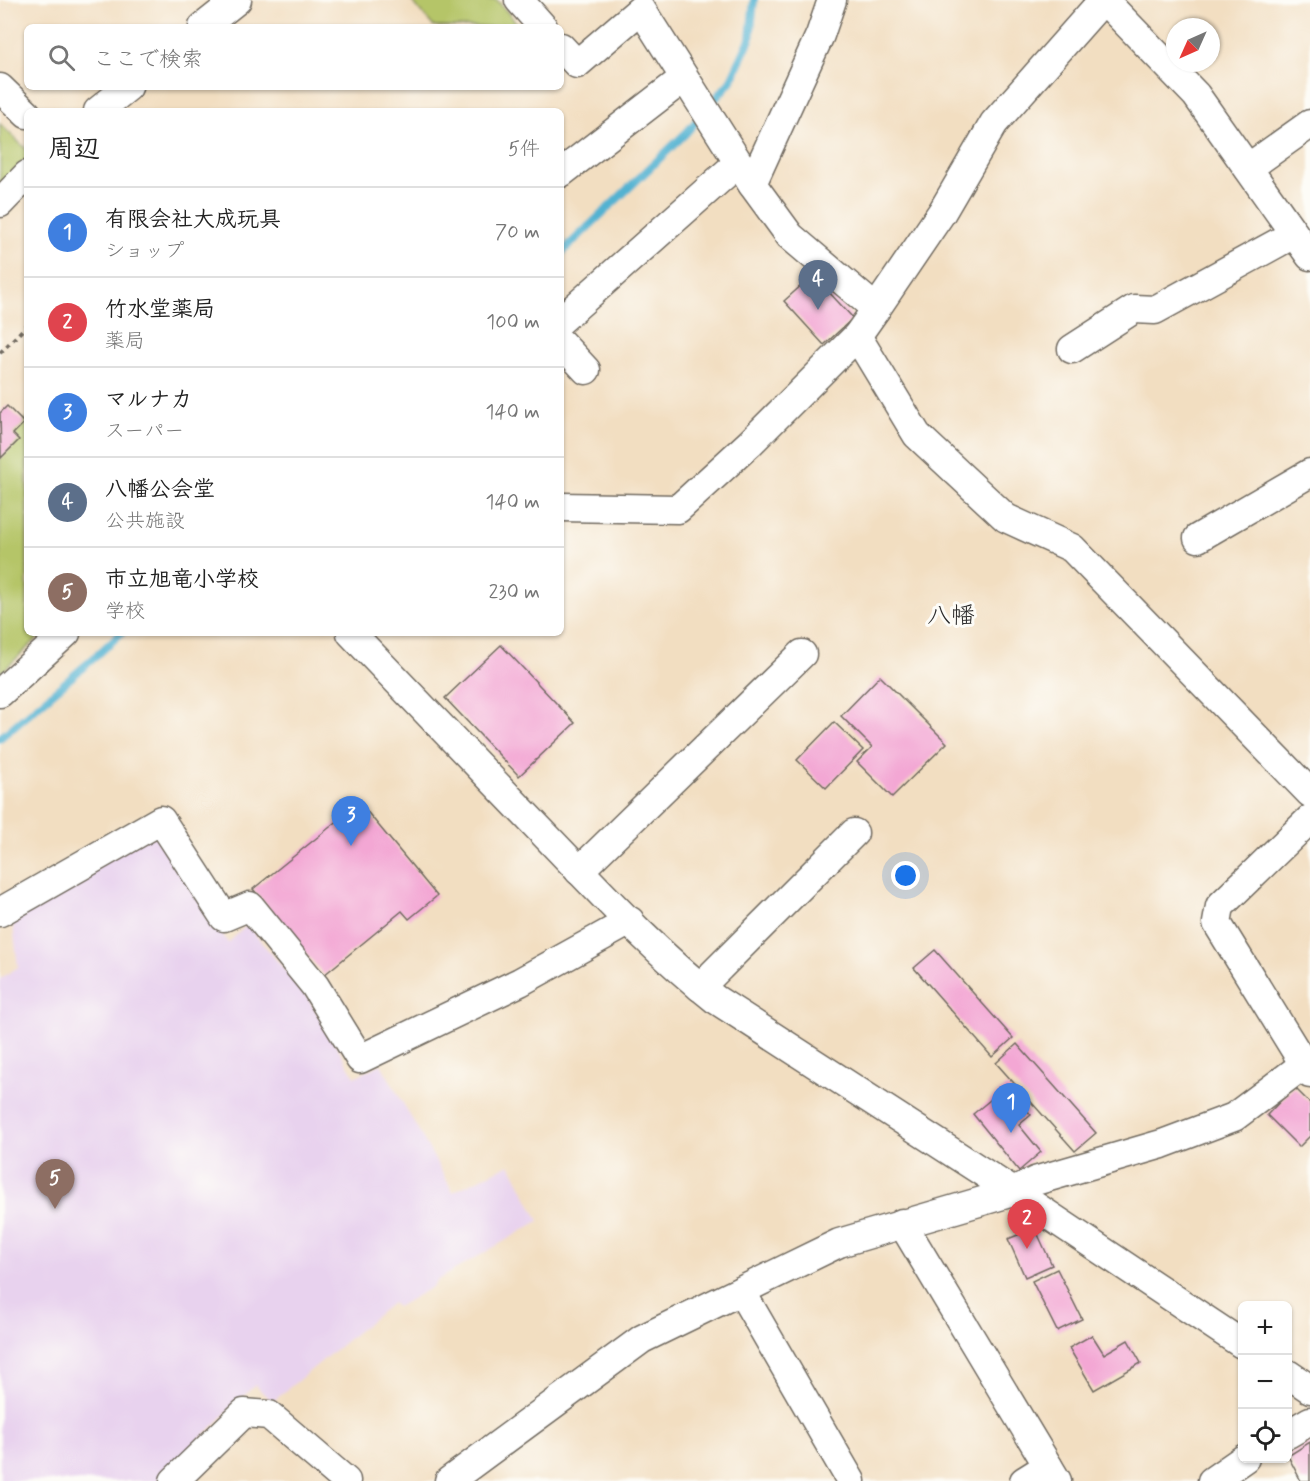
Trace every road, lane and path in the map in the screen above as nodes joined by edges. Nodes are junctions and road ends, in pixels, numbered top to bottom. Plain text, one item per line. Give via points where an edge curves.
1 (237, 0) edge
2 (519, 0) edge
3 (832, 0) edge
4 (1104, 0) edge
5 (207, 24) edge
6 (540, 24) edge
7 (564, 49) edge
8 (684, 78) junction
9 (0, 88) edge
10 (124, 90) edge
11 (102, 108) edge
12 (24, 111) edge
13 (1310, 124) edge
14 (1248, 168) junction
15 (564, 171) edge
16 (745, 174) junction
17 (24, 178) edge
18 (0, 203) edge
19 (1302, 245) edge
20 (876, 309) junction
21 (564, 318) edge
22 (24, 328) edge
23 (857, 336) junction
24 (564, 346) edge
25 (1072, 349) dead end
26 (0, 353) edge
27 (586, 370) dead end
28 (1310, 473) edge
29 (564, 507) edge
30 (1198, 538) dead end
31 (63, 636) edge
32 (354, 636) edge
33 (802, 654) dead end
34 (0, 693) edge
35 (1310, 793) edge
36 (1310, 819) edge
37 (854, 833) dead end
38 (579, 871) junction
39 (0, 912) edge
40 (630, 921) junction
41 (700, 987) junction
42 (1308, 1066) edge
43 (1013, 1192) junction
44 (902, 1223) junction
45 (741, 1291) junction
46 (1238, 1341) edge
47 (1292, 1377) edge
48 (1310, 1389) edge
49 (1310, 1421) edge
50 (1292, 1431) edge
51 (1238, 1463) edge
52 (1053, 1473) edge
53 (174, 1481) edge
54 (346, 1481) edge
55 (449, 1481) edge
56 (851, 1481) edge
57 (1024, 1481) edge
58 (1212, 1481) edge

1 - 5 street
2 - 6 street
3 - 16 street via 820,35
4 - 14 street via 1196,95
4 - 20 street via 994,123 942,212
7 - 8 street via 577,64 641,9
8 - 15 street
8 - 16 street
9 - 12 street
10 - 11 street
13 - 14 street
14 - 19 street
16 - 20 street via 790,236
16 - 21 street
17 - 18 street
19 - 25 street via 1155,310 1134,309
20 - 23 street
22 - 26 path
23 - 29 street via 750,443 678,508
23 - 35 street via 917,435 1006,518 1072,548
24 - 27 street
28 - 30 street
31 - 34 street
32 - 38 street
33 - 38 street
36 - 42 street via 1220,906 1217,923
37 - 41 street
38 - 40 street
39 - 40 street via 161,819 224,917 250,906 315,986 360,1059 520,982
40 - 41 street via 670,963
41 - 43 street
42 - 43 street via 1234,1117 1162,1144 1035,1181
43 - 44 street
43 - 46 street
44 - 45 street via 839,1243
44 - 52 street
45 - 55 street via 642,1339
45 - 56 street
47 - 48 street
49 - 50 street
51 - 58 street
52 - 57 street
53 - 54 street via 244,1413 269,1415

